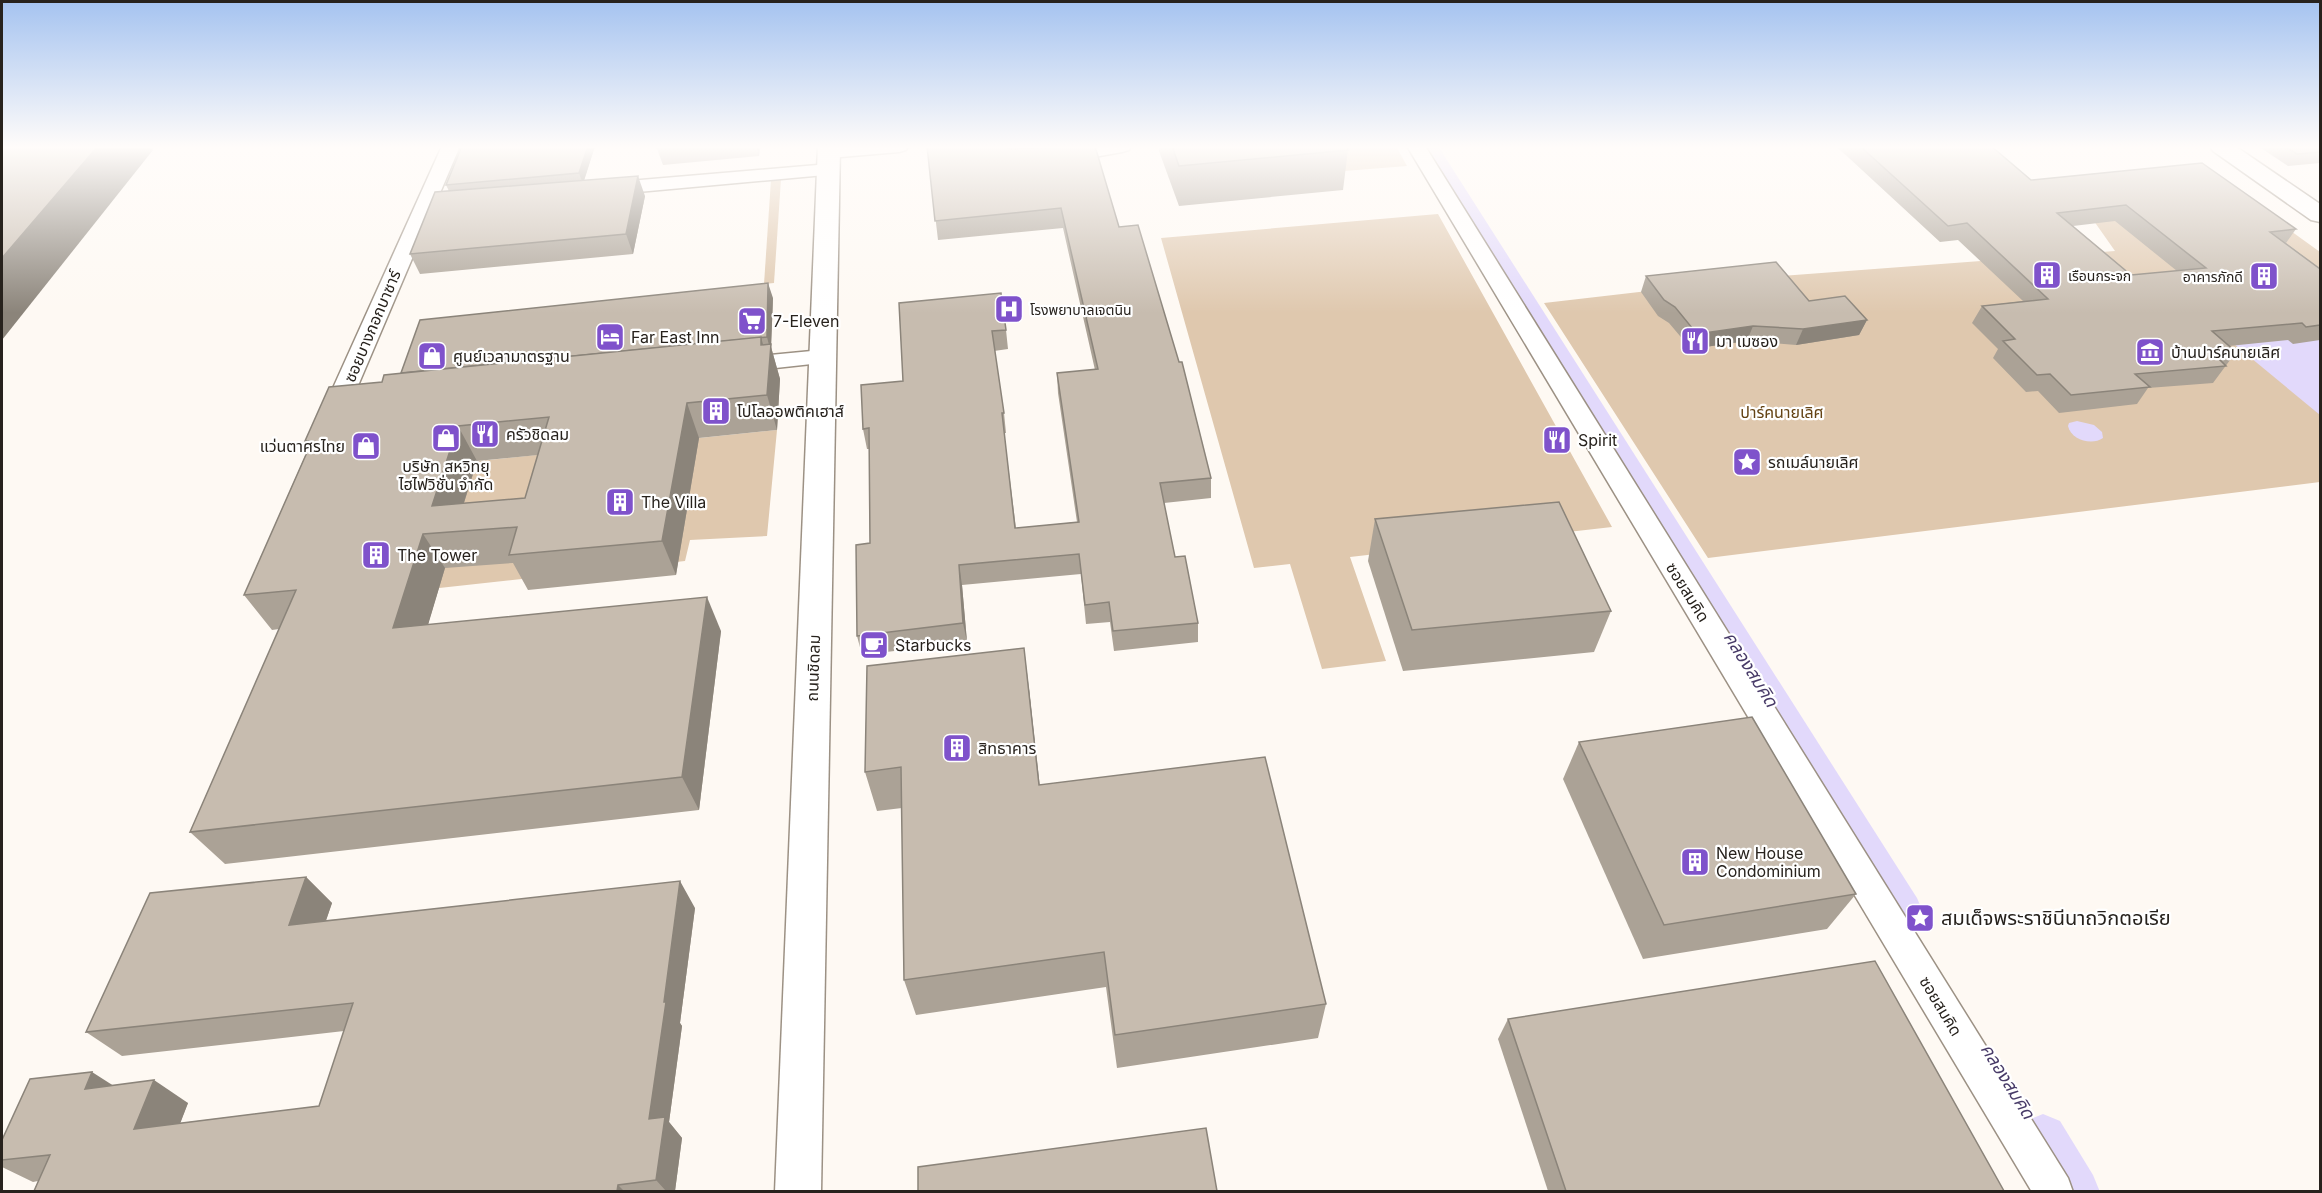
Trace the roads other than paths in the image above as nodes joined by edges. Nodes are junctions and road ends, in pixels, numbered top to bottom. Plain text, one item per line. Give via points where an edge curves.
1 (426, 202) edge
2 (827, 202) edge
3 (1450, 202) edge
4 (2301, 202) edge
5 (2320, 215) edge
6 (822, 357) junction
7 (716, 368) edge
8 (389, 402) edge
9 (798, 1191) edge
10 (2054, 1191) edge

1 - 8 street, ซอยบางกอกบาซาร์ via 345,388 355,403
2 - 6 street, ถนนชิดลม
3 - 10 street, ซอยสมคิด
4 - 5 street
6 - 7 street
6 - 9 street, ถนนชิดลม

